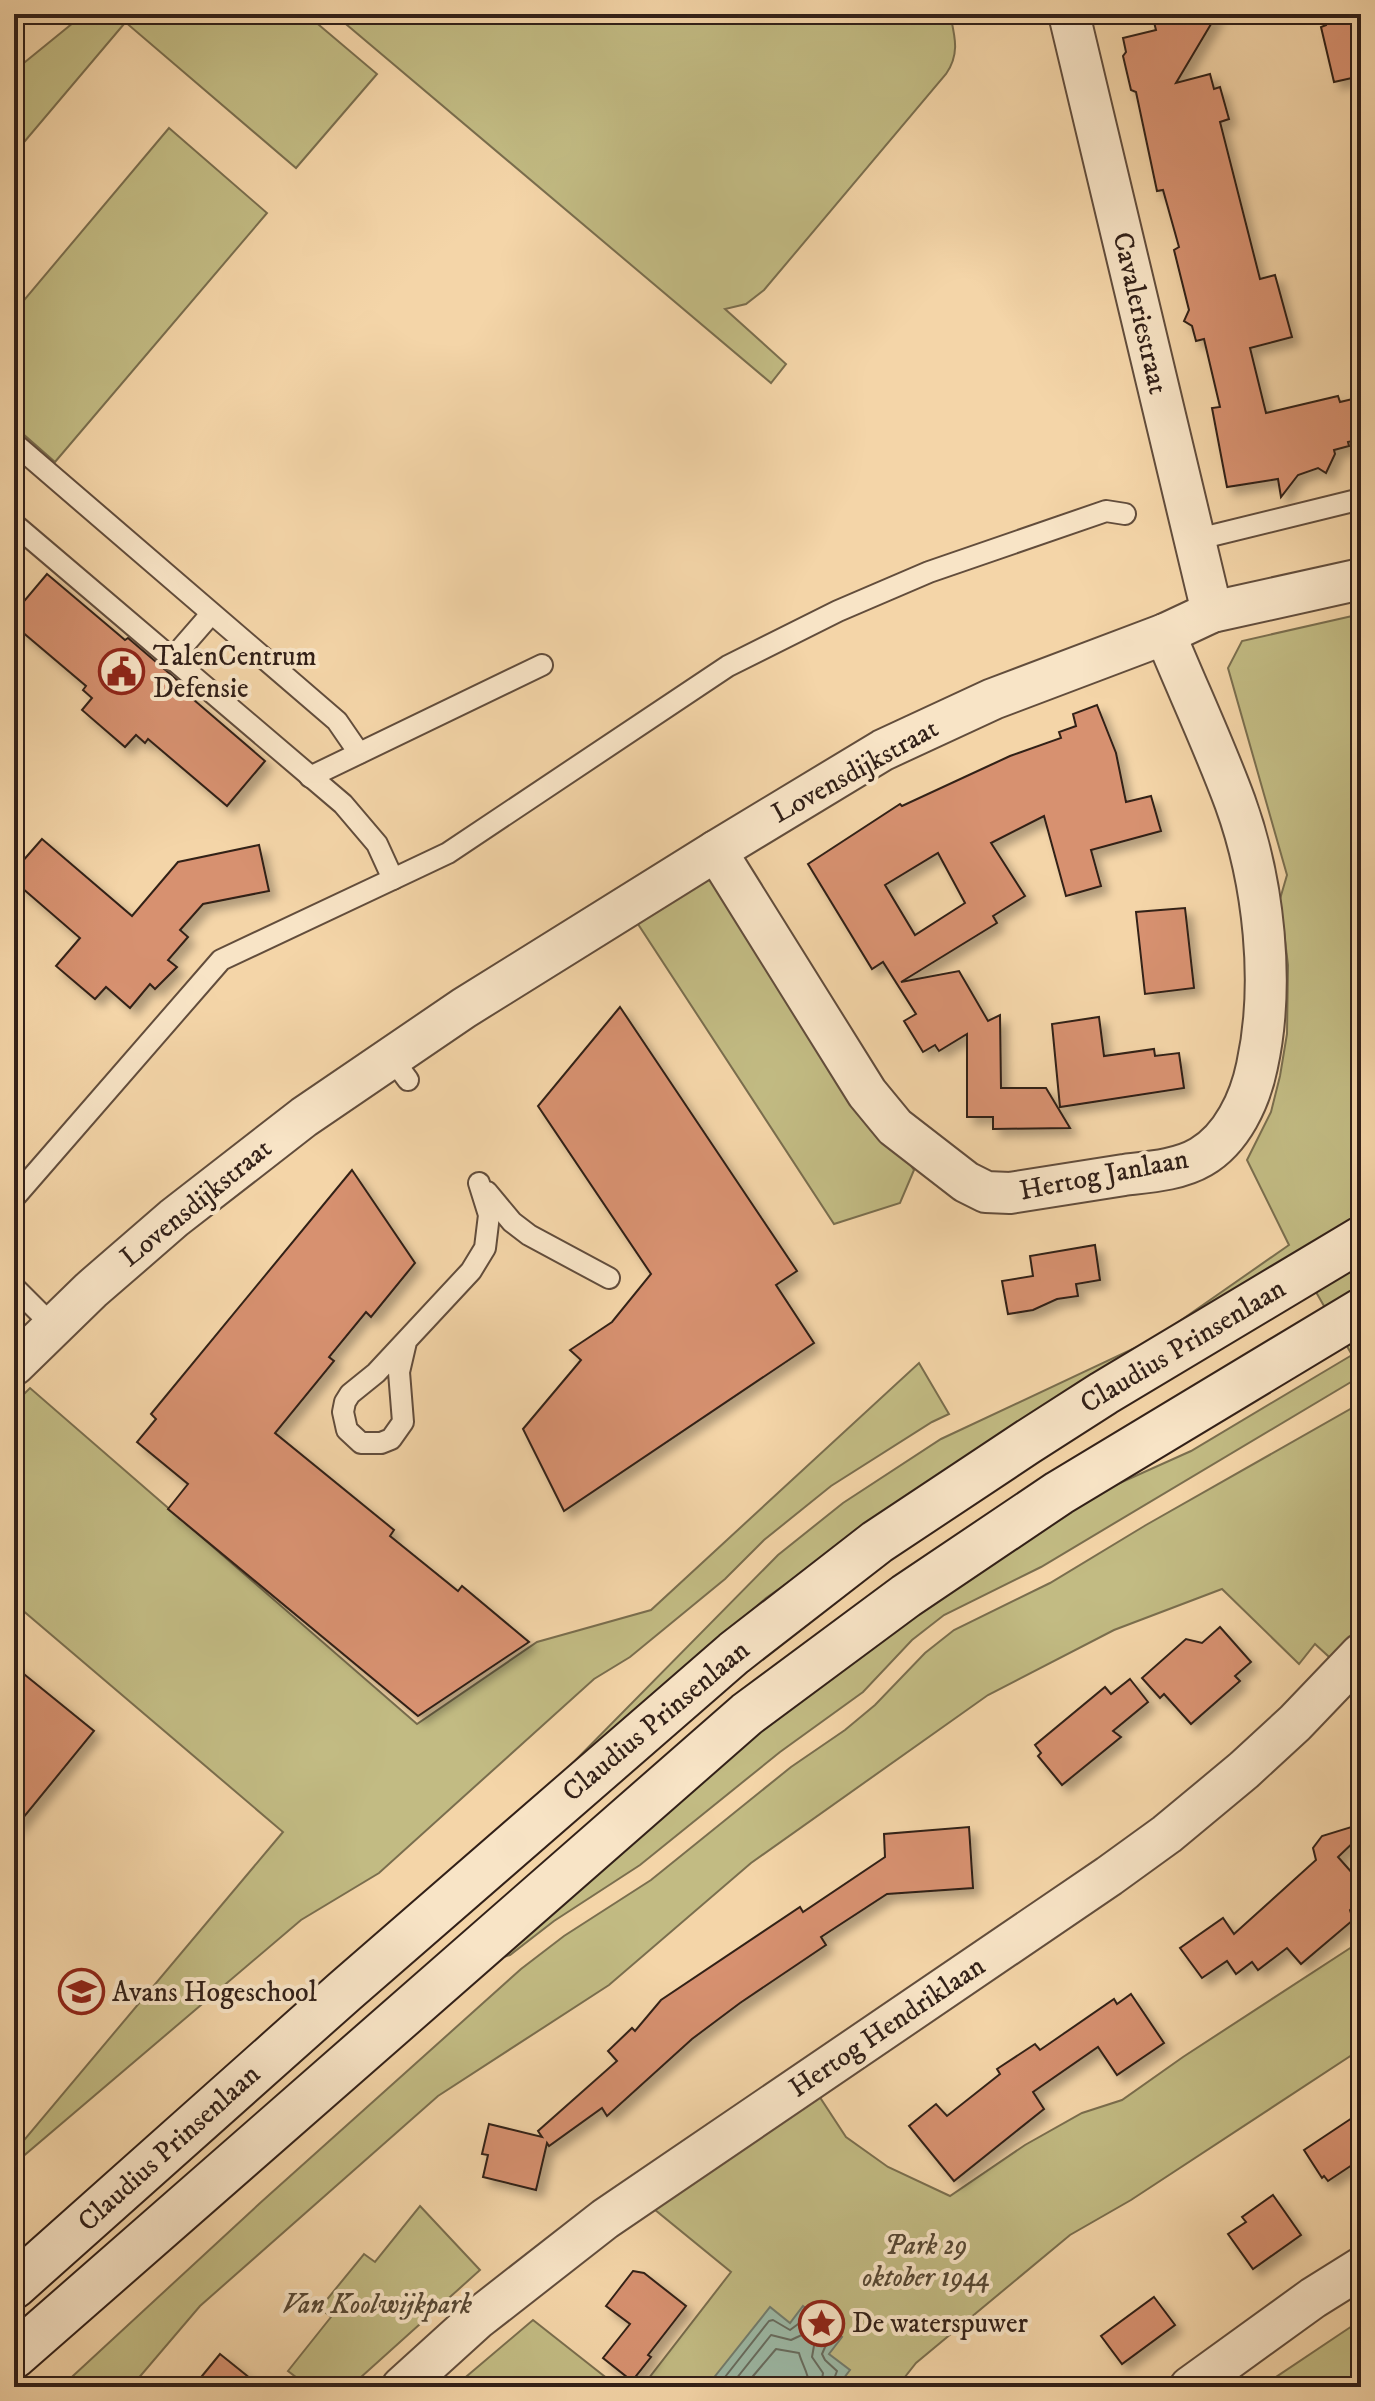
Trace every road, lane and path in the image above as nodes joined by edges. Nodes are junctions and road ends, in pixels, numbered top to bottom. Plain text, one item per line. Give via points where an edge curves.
1 (1069, 14) edge
2 (17, 453) edge
3 (1361, 499) edge
4 (1125, 514) dead end
5 (14, 524) edge
6 (1194, 540) junction
7 (1361, 579) edge
8 (1212, 612) junction
9 (211, 614) junction
10 (1165, 634) junction
11 (171, 660) junction
12 (542, 665) dead end
13 (359, 753) junction
14 (310, 777) junction
15 (716, 851) junction
16 (393, 879) junction
17 (14, 1198) edge
18 (1361, 1239) edge
19 (609, 1278) dead end
20 (14, 1287) edge
21 (1361, 1311) edge
22 (53, 1326) junction
23 (406, 1342) junction
24 (14, 1365) edge
25 (1361, 1654) edge
26 (1361, 2268) edge
27 (14, 2286) edge
28 (14, 2356) edge
29 (402, 2387) edge
30 (1190, 2387) edge

1 - 6 street, Cavaleriestraat
2 - 9 lane
3 - 6 lane
4 - 16 lane via 1106,511 929,572 838,611 728,666 448,853
5 - 11 lane
6 - 8 street, Cavaleriestraat
7 - 8 street, Lovensdijkstraat
8 - 10 street, Lovensdijkstraat
9 - 11 lane
9 - 13 lane via 337,721
10 - 15 street, Lovensdijkstraat via 917,733
10 - 15 street, Hertog Janlaan via 1235,803 1252,865 1264,950 1265,1019 1255,1075 1234,1124 1201,1157 1162,1169 1010,1193 986,1192 966,1182 895,1127 867,1093
11 - 14 lane
12 - 13 lane
13 - 14 lane
14 - 16 lane via 343,804 377,844
15 - 22 street, Lovensdijkstraat via 464,1008 400,1068 217,1182
16 - 17 lane via 221,960
18 - 27 main road, Claudius Prinsenlaan via 1104,1393 877,1542 552,1809
19 - 23 lane via 521,1229 479,1183 489,1215 485,1248 471,1271
20 - 22 lane
21 - 28 main road, Claudius Prinsenlaan via 1059,1493 906,1596 747,1714
22 - 24 street, Lovensdijkstraat
23 - 23 lane via 345,1402 347,1430 361,1443 391,1439 403,1422 399,1372
25 - 29 street, Hertog Hendriklaan via 1275,1742 1167,1834 605,2219 477,2319
26 - 30 street

